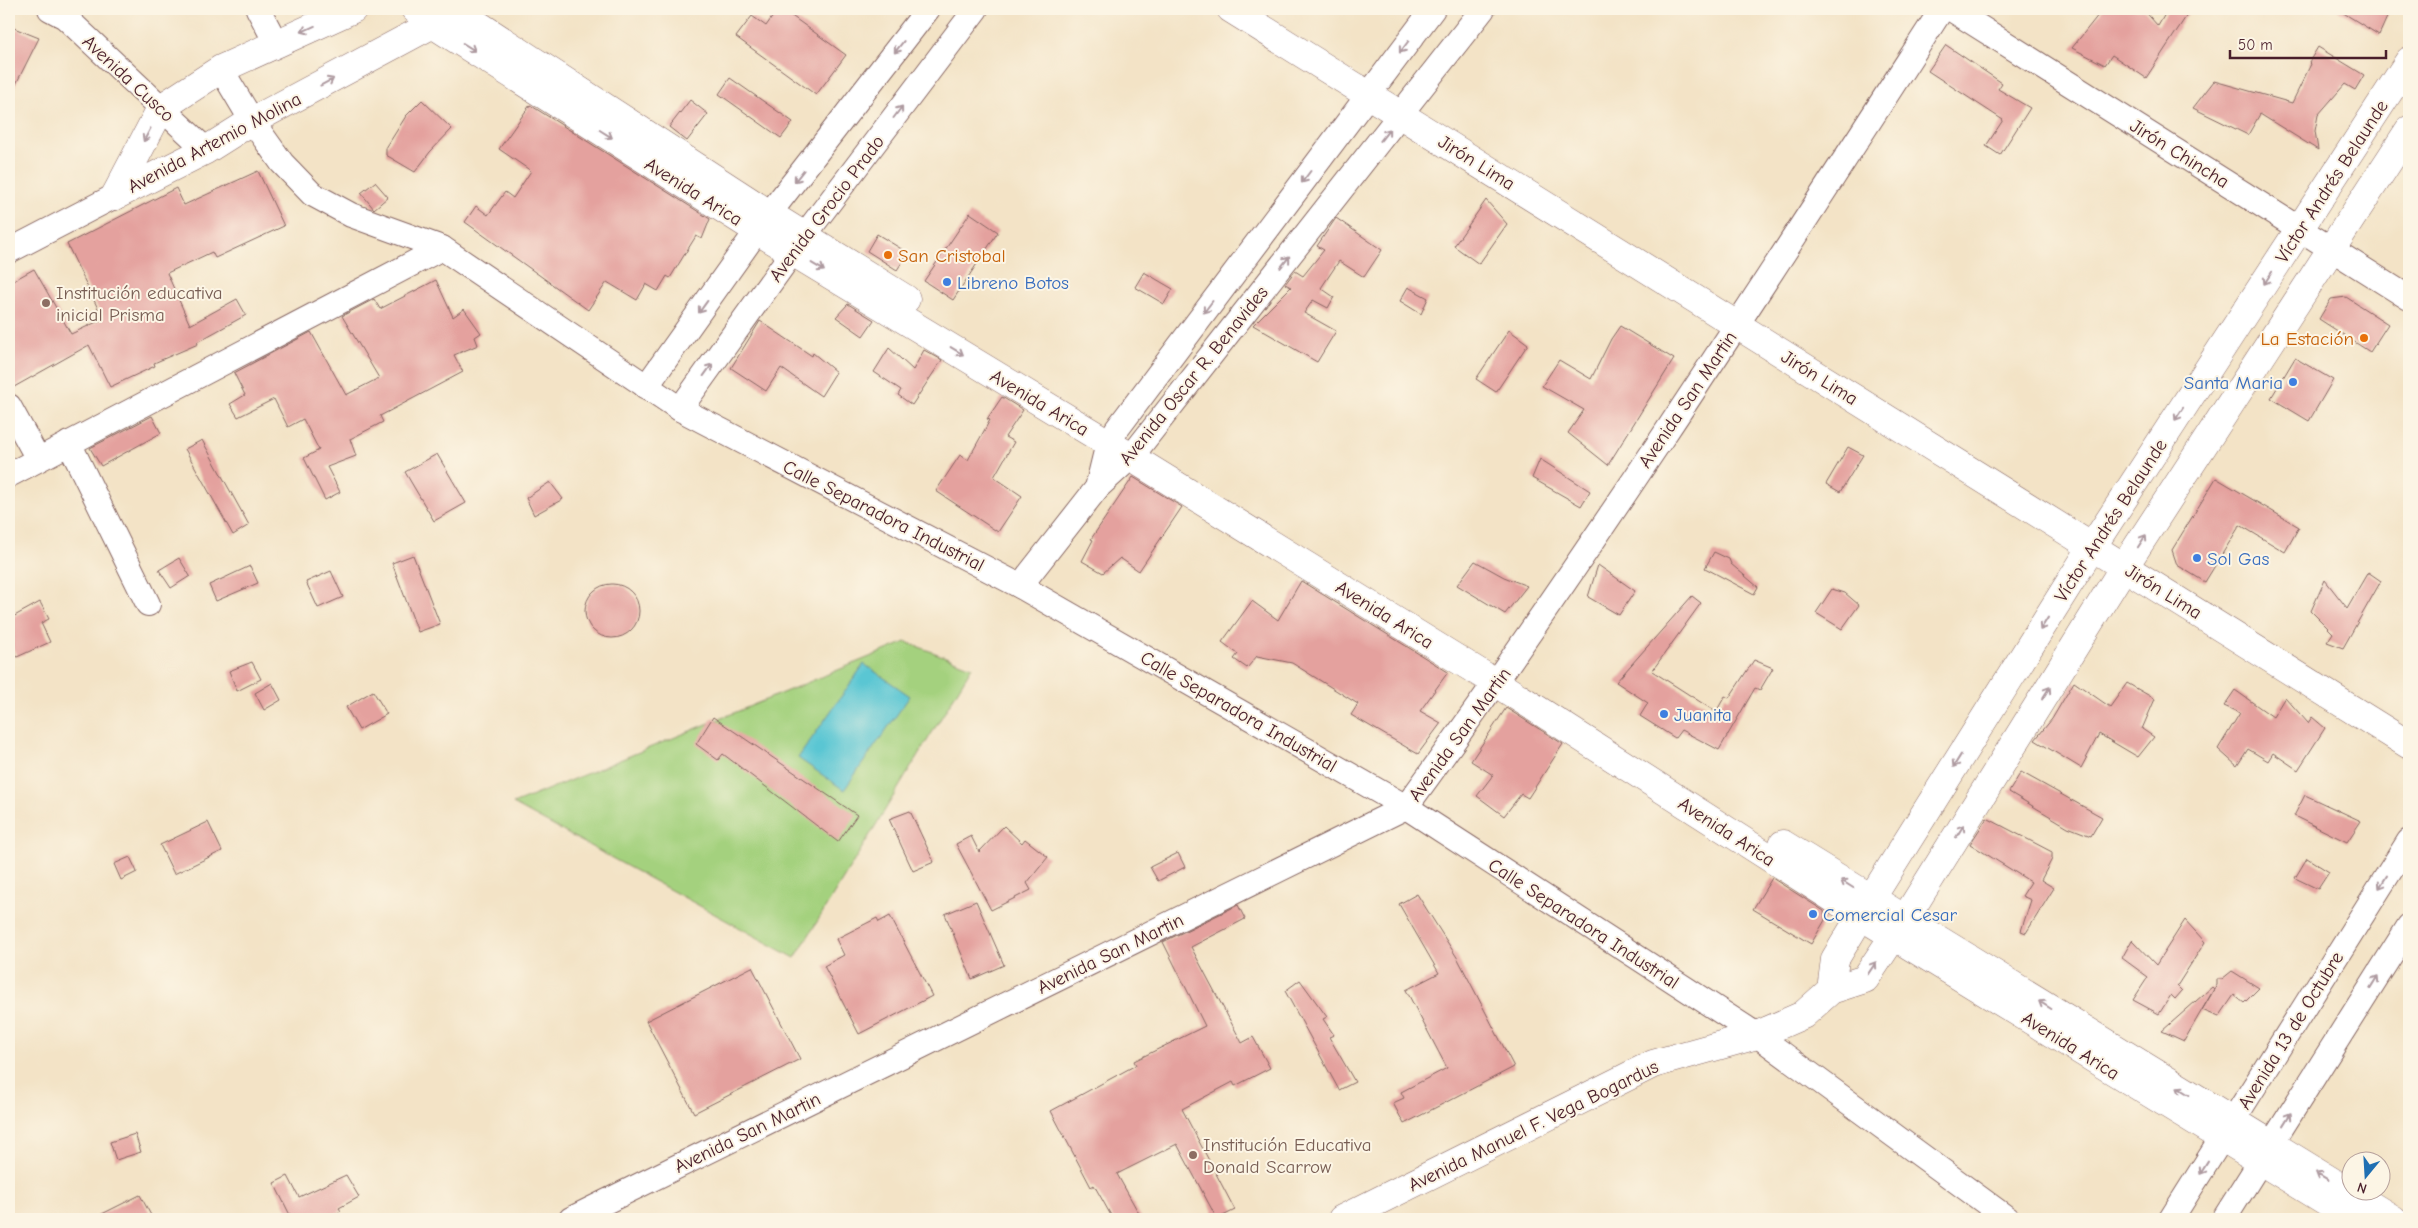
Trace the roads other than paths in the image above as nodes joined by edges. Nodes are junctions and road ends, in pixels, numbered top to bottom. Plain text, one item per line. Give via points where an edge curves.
1 (258, 9) edge
2 (352, 9) edge
3 (928, 9) edge
4 (976, 9) edge
5 (1231, 9) edge
6 (1434, 9) edge
7 (1483, 9) edge
8 (1942, 9) edge
9 (1951, 9) edge
10 (62, 11) edge
11 (444, 12) edge
12 (276, 43) junction
13 (2409, 61) edge
14 (221, 69) junction
15 (1368, 94) junction
16 (161, 108) junction
17 (1401, 115) junction
18 (252, 121) junction
19 (2409, 130) edge
20 (206, 150) junction
21 (115, 196) junction
22 (764, 223) junction
23 (2300, 229) junction
24 (798, 244) junction
25 (442, 248) junction
26 (2331, 249) junction
27 (9, 251) edge
28 (2409, 298) edge
29 (1737, 325) junction
30 (646, 387) junction
31 (9, 406) edge
32 (680, 409) junction
33 (69, 443) junction
34 (1124, 444) junction
35 (38, 459) junction
36 (9, 475) edge
37 (2092, 547) junction
38 (2124, 567) junction
39 (1020, 586) junction
40 (148, 604) dead end
41 (1500, 678) junction
42 (2409, 745) edge
43 (1406, 807) junction
44 (2409, 841) edge
45 (1866, 907) junction
46 (2409, 926) edge
47 (1900, 927) junction
48 (1831, 990) junction
49 (1757, 1035) junction
50 (2228, 1130) junction
51 (2266, 1153) junction
52 (571, 1219) edge
53 (1342, 1219) edge
54 (2008, 1219) edge
55 (2171, 1219) edge
56 (2224, 1219) edge
57 (2355, 1219) edge
58 (2393, 1219) edge

1 - 12 street
2 -> 12 street, Avenida Artemio Molina
3 -> 22 street
24 -> 4 street, Avenida Grocio Prado
5 - 15 street, Jirón Lima
6 -> 15 street, Avenida Oscar R. Benavides
7 - 17 street, Avenida Oscar R. Benavides
8 - 29 street, Avenida San Martin
9 - 23 street, Jirón Chincha
10 - 16 street, Avenida Cusco
18 -> 11 street, Avenida Artemio Molina
11 - 22 street, Avenida Arica
12 - 14 street, Avenida Artemio Molina
13 - 23 street, Víctor Andrés Belaunde
14 - 16 street, Avenida Artemio Molina
14 - 18 street, Calle Separadora Industrial
15 - 17 street, Jirón Lima
15 -> 34 street, Avenida Oscar R. Benavides
16 - 20 street, Avenida Cusco
16 -> 21 street, Avenida Artemio Molina
17 - 29 street, Jirón Lima
34 -> 17 street, Avenida Oscar R. Benavides
18 - 20 street, Avenida Artemio Molina
18 - 25 street, Calle Separadora Industrial via 282,163 312,194 351,215
19 - 26 street, Víctor Andrés Belaunde
20 - 21 street, Avenida Artemio Molina
21 - 27 street
22 - 24 street, Avenida Arica
22 -> 30 street
23 - 26 street, Jirón Chincha
23 -> 37 street, Víctor Andrés Belaunde
32 -> 24 street, Avenida Grocio Prado
24 - 34 street, Avenida Arica
25 - 30 street, Calle Separadora Industrial
25 - 33 street
26 - 28 street, Jirón Chincha
38 -> 26 street, Víctor Andrés Belaunde
29 - 37 street, Jirón Lima
29 - 41 street, Avenida San Martin
30 - 32 street, Calle Separadora Industrial
31 - 35 street
32 - 39 street, Calle Separadora Industrial
33 - 35 street
33 - 40 street
34 - 39 street, Avenida Oscar R. Benavides via 1097,488
34 - 41 street, Avenida Arica
35 - 36 street
37 - 38 street, Jirón Lima
37 -> 45 street, Víctor Andrés Belaunde
38 - 42 street, Jirón Lima
47 -> 38 street, Víctor Andrés Belaunde
39 - 43 street, Calle Separadora Industrial
41 - 43 street, Avenida San Martin
41 - 45 street, Avenida Arica
43 - 49 street, Calle Separadora Industrial
43 - 52 street, Avenida San Martin
44 -> 50 street, Avenida 13 de Octubre
45 - 47 street, Avenida Arica
45 - 48 street, Víctor Andrés Belaunde via 1835,959
51 -> 46 street
48 -> 47 street, Víctor Andrés Belaunde via 1865,979
47 - 50 street, Avenida Arica
48 - 49 street, Víctor Andrés Belaunde via 1804,1015
49 - 53 street, Avenida Manuel F. Vega Bogardus via 1653,1064
49 - 54 street, Calle Separadora Industrial
50 - 51 street, Avenida Arica
50 -> 55 street, Avenida 13 de Octubre
51 - 56 street
51 - 57 street, Avenida Arica
58 -> 51 street, Avenida Arica

